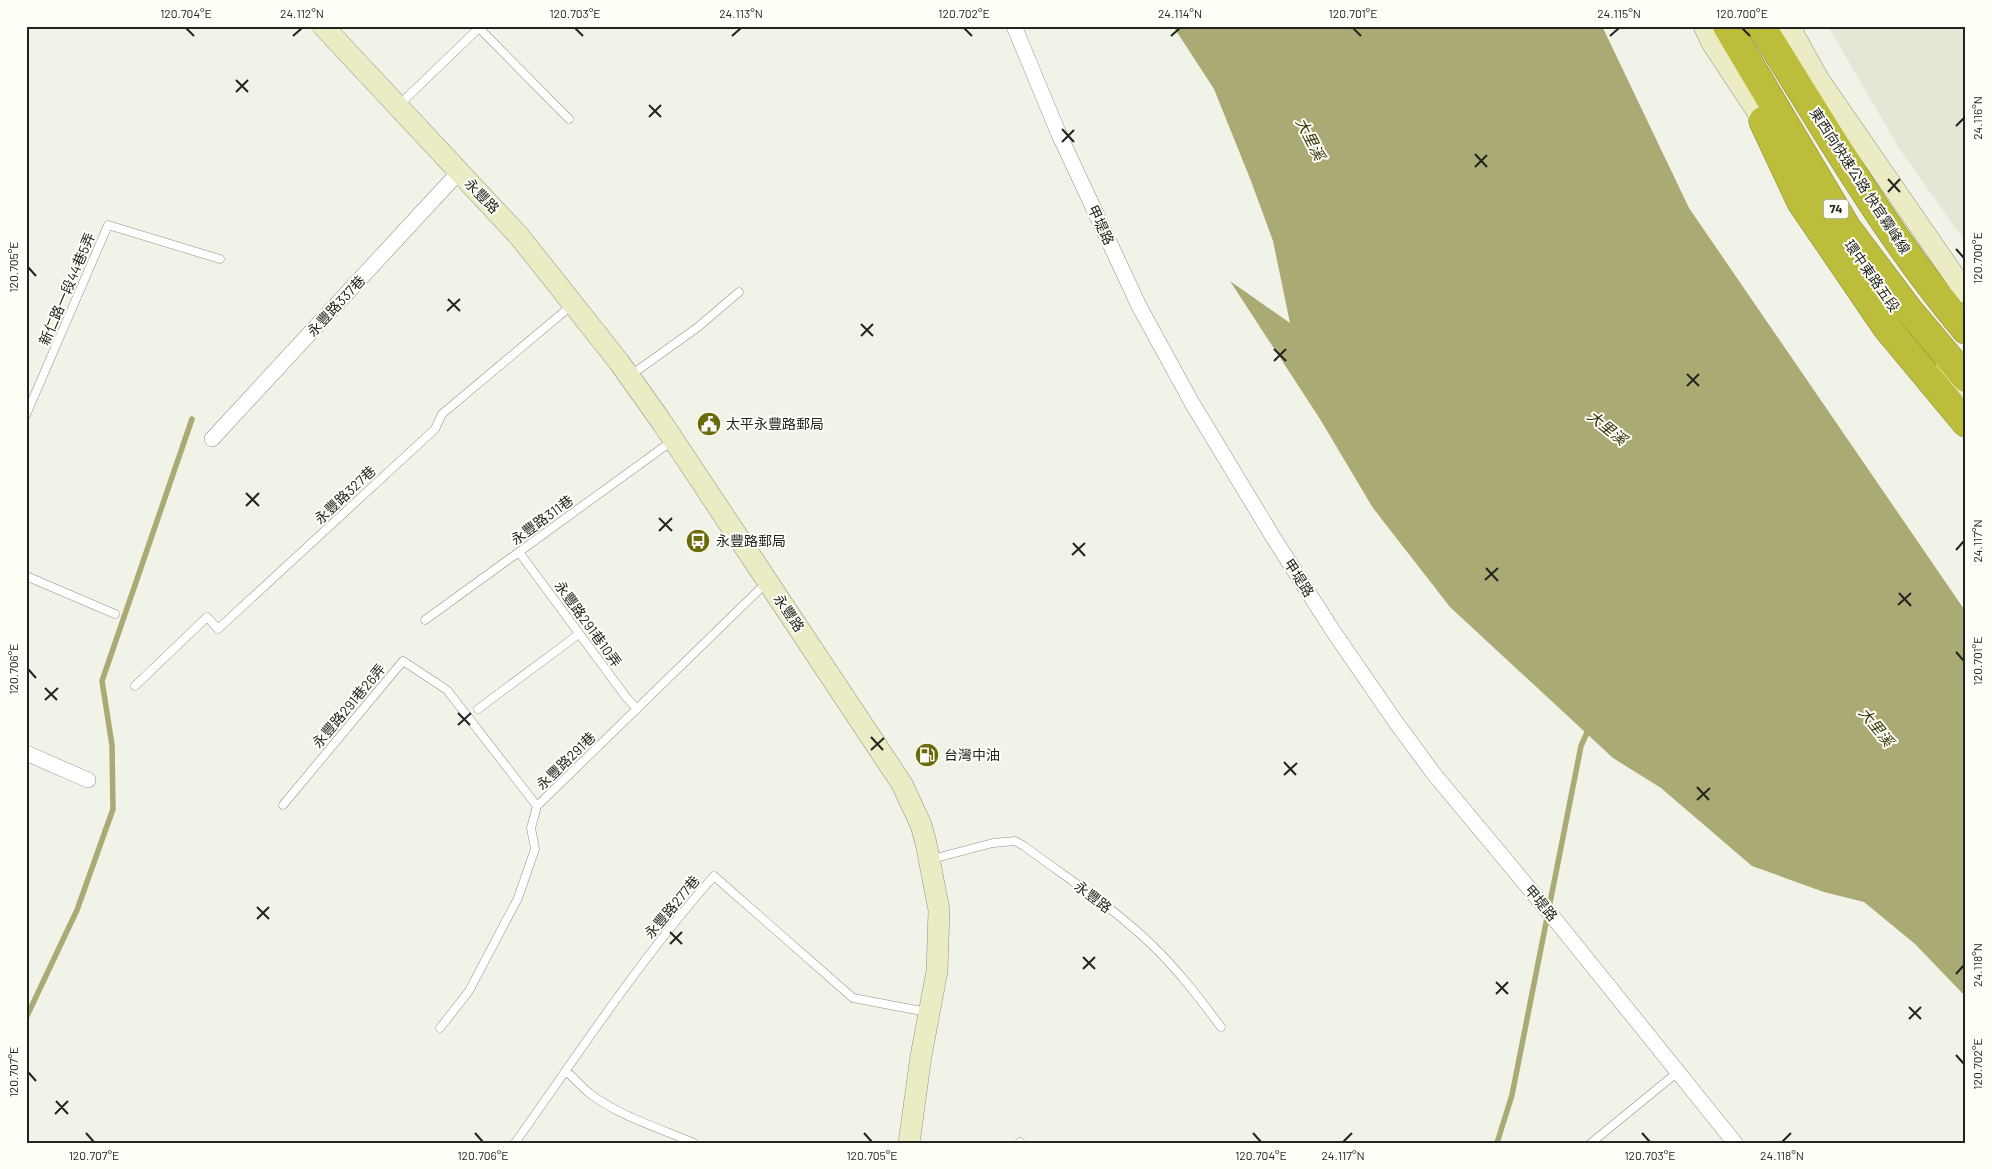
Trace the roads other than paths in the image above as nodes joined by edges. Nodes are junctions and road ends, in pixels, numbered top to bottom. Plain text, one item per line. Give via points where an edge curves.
1 (323, 26) edge
2 (1014, 26) edge
3 (1704, 26) edge
4 (1727, 26) edge
5 (1761, 26) edge
6 (1789, 26) edge
7 (480, 27) edge
8 (398, 106) junction
9 (569, 119) dead end
10 (1763, 121) junction
11 (459, 172) junction
12 (220, 260) dead end
13 (739, 292) dead end
14 (1966, 293) edge
15 (574, 304) junction
16 (1966, 330) edge
17 (629, 376) junction
18 (1966, 378) edge
19 (1966, 395) edge
20 (26, 415) edge
21 (1966, 423) edge
22 (212, 439) dead end
23 (673, 440) junction
24 (520, 552) junction
25 (26, 576) edge
26 (768, 582) junction
27 (115, 614) dead end
28 (425, 620) dead end
29 (579, 634) junction
30 (135, 686) dead end
31 (478, 709) dead end
32 (637, 709) junction
33 (26, 753) edge
34 (88, 780) dead end
35 (283, 805) dead end
36 (537, 806) junction
37 (930, 859) junction
38 (929, 1013) junction
39 (1222, 1027) dead end
40 (440, 1028) dead end
41 (566, 1071) junction
42 (1679, 1071) junction
43 (515, 1143) edge
44 (694, 1143) edge
45 (909, 1143) edge
46 (1591, 1143) edge
47 (1736, 1143) edge

1 - 8 street, 永豐路
2 - 42 street, 甲堤路 via 1058,132 1139,306 1272,537 1333,631 1434,774
3 - 10 street, 環中東路五段
4 - 18 highway, 74 via 1847,228 1908,310
5 - 16 highway, 東西向快速公路 快官霧峰線 / 74 via 1885,222 1932,290
6 - 14 street via 1819,80
7 - 8 lane
7 - 9 lane
8 - 11 street, 永豐路
10 - 19 street, 環中東路五段 via 1900,316
10 - 21 highway via 1801,202 1888,328
11 - 15 street, 永豐路 via 520,236
11 - 22 street, 永豐路337巷
12 - 20 lane, 新仁路一段44巷5弄 via 108,225
13 - 17 lane via 698,327
15 - 17 street, 永豐路
15 - 30 lane, 永豐路327巷 via 442,414 435,429 218,629 207,617
17 - 23 street, 永豐路
23 - 24 lane, 永豐路311巷
23 - 26 street, 永豐路
24 - 28 lane, 永豐路311巷
24 - 29 lane, 永豐路291巷10弄
25 - 27 lane
26 - 32 lane, 永豐路291巷
26 - 37 street, 永豐路 via 902,784 921,825
29 - 31 lane
29 - 32 lane, 永豐路291巷10弄
32 - 36 lane, 永豐路291巷
33 - 34 street
35 - 36 lane, 永豐路291巷26弄 via 403,661 447,690
36 - 40 lane, 永豐路291巷 via 531,828 535,850 518,898 469,991
37 - 38 street, 永豐路 via 939,910 937,971
37 - 39 lane, 永豐路 via 993,843 1015,841 1024,846 1151,943
38 - 41 lane, 永豐路277巷 via 853,998 714,876 649,956
38 - 45 street, 永豐路
41 - 43 lane, 永豐路277巷
41 - 44 lane via 588,1092 606,1103
42 - 46 lane
42 - 47 street, 甲堤路

